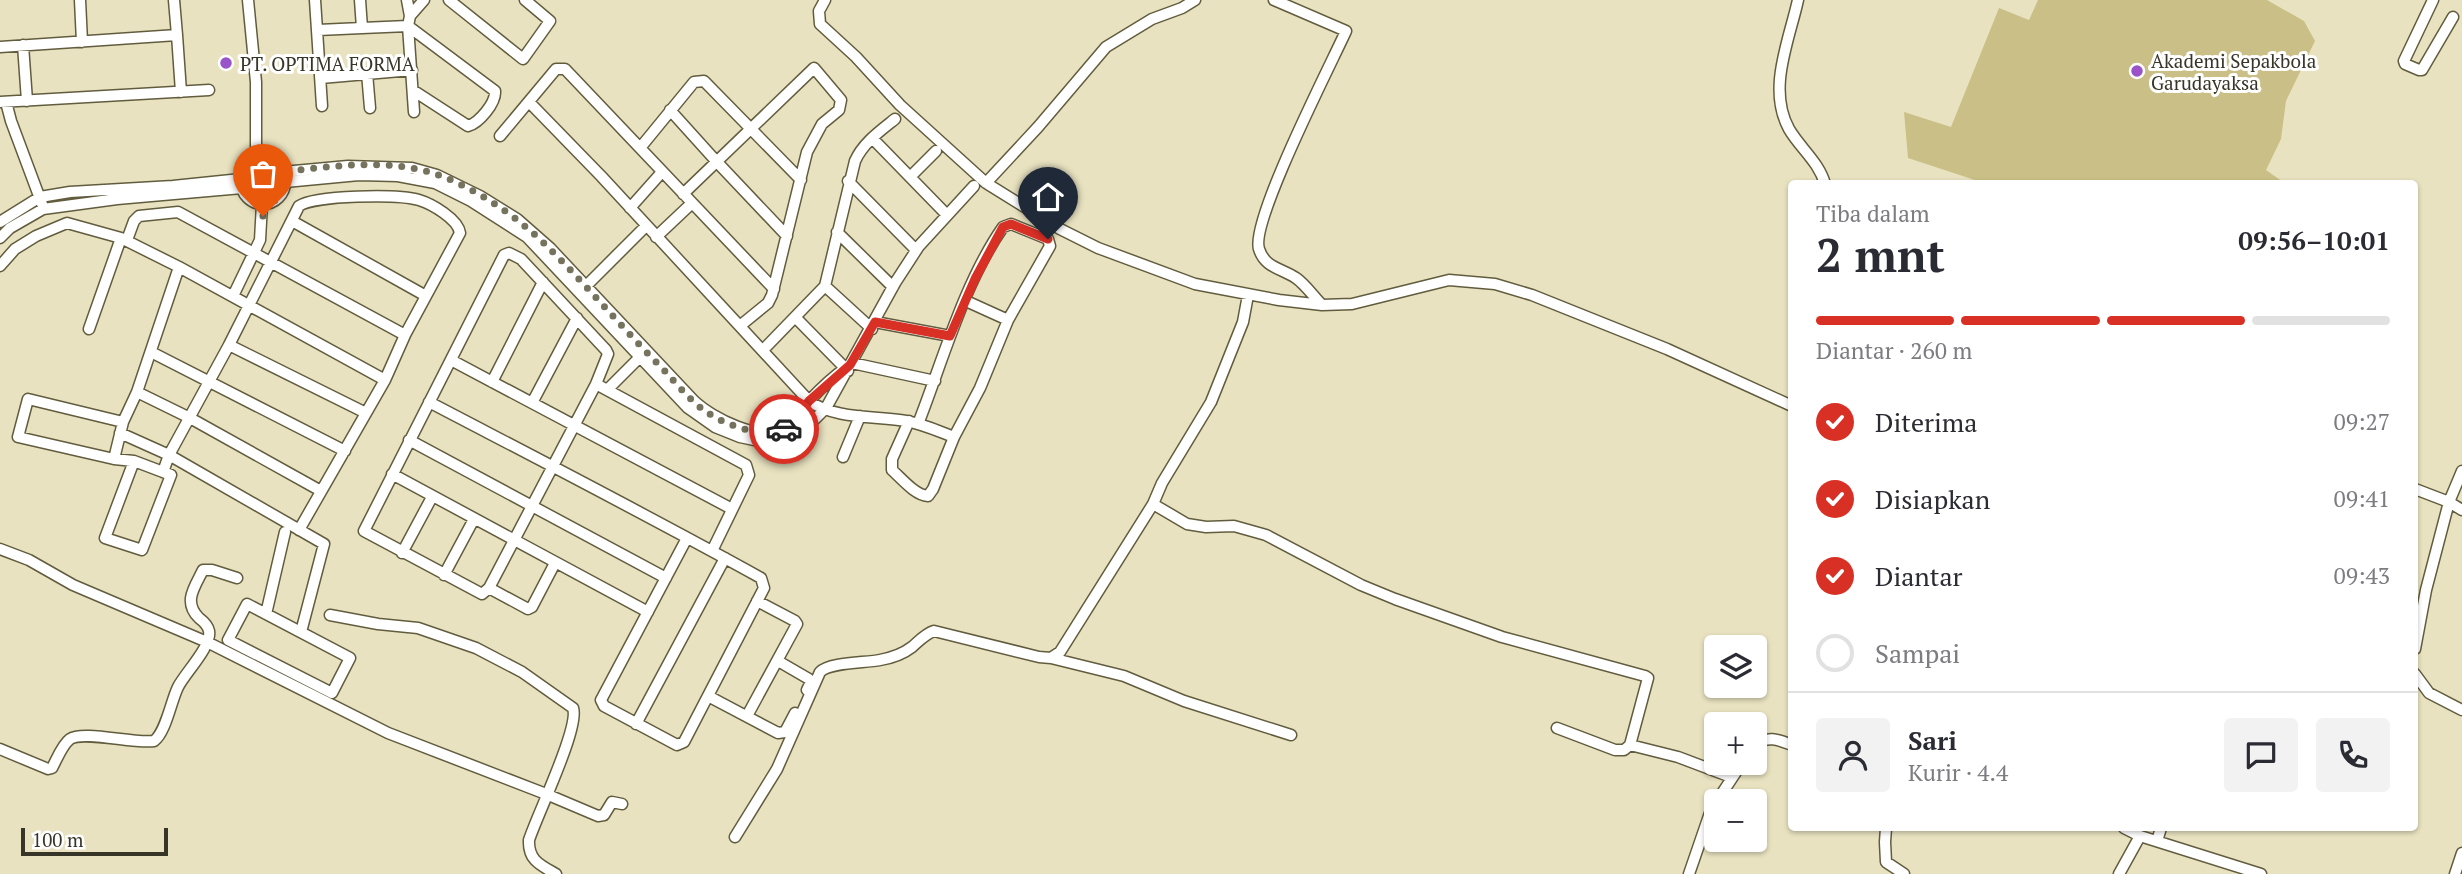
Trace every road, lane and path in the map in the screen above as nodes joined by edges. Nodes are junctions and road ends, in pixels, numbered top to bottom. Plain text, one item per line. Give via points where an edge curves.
1 (80, 0) edge
2 (174, 0) edge
3 (248, 0) edge
4 (315, 0) edge
5 (360, 0) edge
6 (407, 0) edge
7 (424, 0) edge
8 (449, 0) edge
9 (525, 0) edge
10 (825, 0) edge
11 (1195, 0) edge
12 (1274, 0) edge
13 (1798, 0) edge
14 (2433, 0) edge
15 (2453, 17) dead end
16 (409, 21) junction
17 (362, 28) junction
18 (318, 30) junction
19 (177, 35) junction
20 (82, 41) junction
21 (23, 45) junction
22 (0, 47) edge
23 (412, 70) junction
24 (367, 73) junction
25 (321, 78) junction
26 (209, 90) dead end
27 (414, 91) junction
28 (181, 92) junction
29 (27, 101) junction
30 (3, 102) edge
31 (530, 103) junction
32 (322, 106) dead end
33 (370, 108) dead end
34 (670, 110) junction
35 (414, 112) dead end
36 (895, 119) dead end
37 (751, 130) junction
38 (500, 136) dead end
39 (872, 138) junction
40 (640, 148) junction
41 (936, 151) dead end
42 (256, 161) junction
43 (716, 162) junction
44 (662, 172) junction
45 (284, 177) junction
46 (909, 177) junction
47 (801, 180) junction
48 (1823, 180) edge
49 (848, 181) junction
50 (242, 183) junction
51 (986, 183) junction
52 (974, 186) dead end
53 (683, 194) junction
54 (40, 197) junction
55 (262, 204) junction
56 (691, 204) junction
57 (630, 208) junction
58 (43, 209) junction
59 (947, 215) junction
60 (292, 221) junction
61 (0, 222) edge
62 (646, 226) junction
63 (837, 232) junction
64 (788, 236) junction
65 (656, 237) junction
66 (0, 238) edge
67 (124, 239) junction
68 (916, 250) junction
69 (254, 255) junction
70 (271, 262) junction
71 (0, 266) edge
72 (179, 267) junction
73 (543, 282) junction
74 (825, 286) junction
75 (585, 287) junction
76 (893, 287) junction
77 (774, 289) junction
78 (1248, 295) junction
79 (233, 296) junction
80 (426, 296) junction
81 (966, 301) junction
82 (249, 305) junction
83 (1322, 305) junction
84 (795, 317) junction
85 (577, 318) junction
86 (1008, 320) junction
87 (741, 325) junction
88 (873, 325) junction
89 (89, 329) dead end
90 (405, 335) junction
91 (950, 336) junction
92 (229, 345) junction
93 (762, 350) junction
94 (151, 352) junction
95 (643, 354) junction
96 (451, 360) junction
97 (849, 367) junction
98 (385, 380) junction
99 (935, 381) junction
100 (209, 382) junction
101 (492, 382) junction
102 (596, 384) junction
103 (607, 390) junction
104 (137, 392) junction
105 (809, 401) junction
106 (429, 402) junction
107 (532, 403) junction
108 (1788, 404) edge
109 (826, 408) junction
110 (366, 412) junction
111 (860, 416) junction
112 (190, 418) junction
113 (123, 422) junction
114 (914, 423) junction
115 (575, 426) junction
116 (120, 433) junction
117 (954, 437) junction
118 (409, 440) junction
119 (345, 451) junction
120 (169, 455) junction
121 (844, 457) dead end
122 (114, 458) junction
123 (134, 461) junction
124 (553, 467) junction
125 (2462, 471) edge
126 (163, 472) junction
127 (392, 474) junction
128 (2418, 490) edge
129 (321, 491) junction
130 (432, 496) junction
131 (2449, 502) junction
132 (1153, 504) junction
133 (533, 506) junction
134 (732, 509) junction
135 (2462, 510) edge
136 (474, 519) junction
137 (299, 530) junction
138 (285, 532) dead end
139 (687, 538) junction
140 (514, 541) junction
141 (0, 549) edge
142 (712, 551) junction
143 (402, 553) junction
144 (725, 558) junction
145 (555, 563) junction
146 (444, 576) junction
147 (237, 578) dead end
148 (666, 578) junction
149 (489, 588) junction
150 (757, 601) junction
151 (648, 612) junction
152 (265, 614) junction
153 (330, 615) dead end
154 (302, 632) junction
155 (2418, 633) edge
156 (207, 642) junction
157 (1051, 658) junction
158 (778, 661) junction
159 (2418, 678) edge
160 (708, 696) junction
161 (2462, 710) edge
162 (747, 716) junction
163 (636, 724) junction
164 (1557, 728) dead end
165 (1291, 735) dead end
166 (1767, 739) edge
167 (1788, 744) edge
168 (1630, 745) junction
169 (0, 749) edge
170 (1731, 777) joint
171 (546, 794) junction
172 (622, 804) dead end
173 (1886, 831) edge
174 (2130, 831) edge
175 (2160, 831) edge
176 (2140, 836) junction
177 (735, 837) dead end
178 (2157, 841) junction
179 (2462, 853) edge
180 (556, 874) edge
181 (1689, 874) edge
182 (1904, 874) edge
183 (2119, 874) edge
184 (2262, 874) edge
185 (2455, 874) edge

1 - 20 street
2 - 19 street
3 - 42 street via 256,82
4 - 18 street
5 - 17 street
6 - 16 street
7 - 16 street
8 - 9 street via 523,58 550,21
10 - 51 street via 819,11 820,24
11 - 51 street via 1106,47
12 - 83 street via 1346,31 1275,186 1257,239 1270,267 1296,278
13 - 48 street via 1779,90 1789,129
14 - 15 street via 2405,64 2422,70
16 - 17 street
16 - 23 street
16 - 27 street via 496,95 468,126
17 - 18 street
18 - 25 street
19 - 20 street
19 - 28 street
20 - 21 street
21 - 22 street
21 - 29 street
23 - 24 street
23 - 27 street
24 - 25 street
24 - 33 street
25 - 32 street
26 - 28 street
27 - 35 street
28 - 29 street
29 - 30 street
30 - 54 street
31 - 38 street
31 - 40 street via 556,69 565,69
31 - 57 street
34 - 37 street via 694,82 704,81
34 - 40 street
34 - 43 street
36 - 39 street
37 - 43 street
37 - 47 street
37 - 47 street via 814,68 826,80 842,105 814,135
39 - 46 street
39 - 49 street via 858,153
40 - 44 street
41 - 46 street
42 - 45 street via 271,162
42 - 50 street via 246,168
43 - 53 street
43 - 64 street
44 - 53 street
44 - 57 street
45 - 55 street via 281,195
45 - 75 street via 348,166 412,168 437,175 517,219
45 - 95 street via 398,176 435,183 527,237
46 - 59 street
47 - 64 street
49 - 63 street
49 - 68 street
50 - 54 street
50 - 55 street via 250,199
50 - 58 street
51 - 78 street via 1098,248 1195,284
52 - 59 street
53 - 56 street
54 - 58 street
54 - 61 street
55 - 69 street via 260,240
56 - 65 street
56 - 77 street
57 - 62 street
58 - 66 street
59 - 68 street
60 - 70 street
60 - 80 street
60 - 80 street via 299,206 313,200 421,200 460,229
62 - 65 street
62 - 75 street
63 - 74 street
63 - 76 street
64 - 77 street
65 - 87 street
67 - 69 street via 139,216 178,212
67 - 71 street via 67,223 15,249
67 - 72 street
67 - 89 street
68 - 76 street
69 - 70 street
69 - 79 street
70 - 82 street
70 - 90 street
72 - 79 street
72 - 94 street
73 - 85 street
73 - 96 street via 521,259 513,254 504,256
73 - 101 street
74 - 84 street
74 - 88 street
75 - 95 street
76 - 88 street
77 - 87 street via 768,303
78 - 83 street
78 - 132 street via 1243,322 1211,402
79 - 82 street
80 - 90 street
81 - 86 street
81 - 86 street via 1003,227 1011,224 1042,235 1050,240 1050,246
81 - 91 street
82 - 92 street
82 - 98 street
83 - 108 street via 1352,304 1449,280 1495,284 1667,349
84 - 93 street
84 - 97 street
85 - 102 street via 607,350
85 - 107 street
86 - 117 street
87 - 93 street
88 - 91 street
88 - 97 street
90 - 98 street
91 - 99 street
92 - 100 street
92 - 110 street
93 - 105 street
94 - 100 street
94 - 104 street
95 - 103 street
95 - 105 street via 704,410 746,429 785,429
95 - 109 street via 700,419 763,443 790,442
96 - 101 street
96 - 106 street
97 - 99 street
97 - 105 street
97 - 109 street
98 - 110 street
99 - 114 street
100 - 112 street
100 - 119 street
101 - 107 street
102 - 103 street
102 - 115 street
103 - 134 street via 746,465 750,475
104 - 112 street
104 - 113 street
105 - 109 street
106 - 118 street
106 - 124 street
107 - 115 street
109 - 111 street
110 - 119 street
111 - 114 street
111 - 121 street
112 - 120 street
112 - 129 street
113 - 116 street
113 - 122 street via 28,400 18,437
114 - 117 street
114 - 117 street via 890,465 923,496 933,489
115 - 124 street
115 - 134 street
116 - 120 street
116 - 122 street
118 - 127 street
118 - 133 street
119 - 129 street
120 - 126 street
120 - 137 street
122 - 123 street
123 - 126 street
123 - 126 street via 105,538 142,550 171,475
124 - 133 street
124 - 139 street
125 - 131 street
127 - 130 street
127 - 143 street via 365,531
128 - 131 street
129 - 137 street
130 - 136 street
130 - 143 street
131 - 135 street
131 - 155 street
132 - 157 street via 1060,652
132 - 168 street via 1187,524 1234,526 1266,535 1395,599 1502,636 1645,676
133 - 140 street
133 - 148 street
134 - 142 street
136 - 140 street
136 - 146 street
137 - 154 street via 324,544
138 - 152 street
139 - 142 street
139 - 148 street
140 - 145 street
140 - 149 street
141 - 156 street
142 - 144 street
143 - 146 street
144 - 150 street via 761,578 764,588
144 - 163 street
145 - 149 street via 528,609
145 - 151 street
146 - 149 street via 478,593
147 - 156 street via 207,570 200,576 190,606 209,631
148 - 151 street
150 - 158 street via 797,624
150 - 160 street
151 - 163 street via 601,700
152 - 154 street
152 - 154 street via 247,604 228,640 332,693 350,658
153 - 171 street via 418,628 476,648 571,706 575,713 570,734
156 - 169 street via 177,688 154,741 78,736 68,741 48,769
156 - 171 street via 388,733
157 - 165 street via 1124,676 1184,701
157 - 177 street via 934,631 909,650 890,657 825,667 777,769
158 - 162 street
158 - 162 street via 810,681 785,732 778,733
159 - 161 street via 2429,693
160 - 162 street
160 - 163 street via 681,745
164 - 168 street via 1615,750
166 - 167 street
168 - 170 street
170 - 181 street via 1711,810
171 - 172 street via 598,816 604,815 612,802
171 - 180 street via 529,840 529,853 536,863
173 - 182 street via 1886,862
174 - 176 street
175 - 178 street
176 - 178 street
176 - 183 street
178 - 184 street
179 - 185 street

